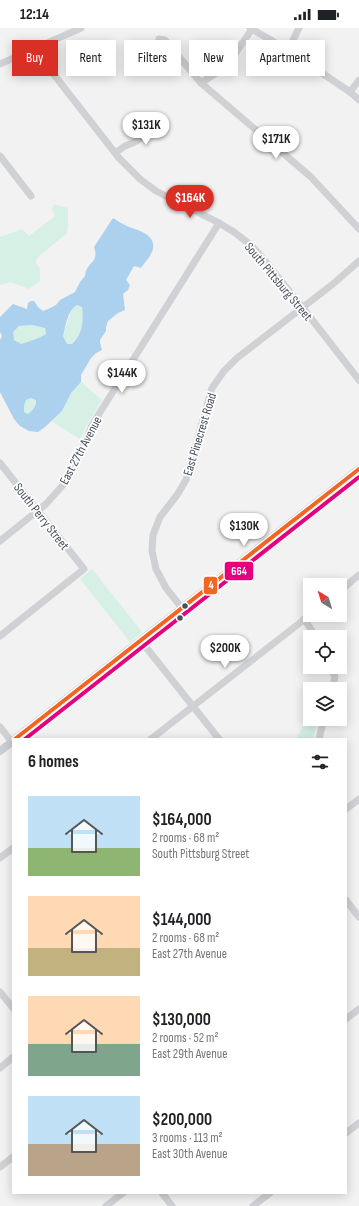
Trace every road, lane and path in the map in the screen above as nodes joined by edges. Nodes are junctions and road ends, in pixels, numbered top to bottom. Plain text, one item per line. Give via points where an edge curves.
1 (81, 28) edge
2 (251, 28) edge
3 (299, 28) edge
4 (68, 31) edge
5 (159, 39) dead end
6 (51, 40) edge
7 (271, 40) edge
8 (293, 40) edge
9 (12, 59) edge
10 (0, 64) edge
11 (325, 75) edge
12 (55, 76) edge
13 (359, 80) edge
14 (201, 83) junction
15 (350, 92) junction
16 (359, 100) edge
17 (160, 119) dead end
18 (115, 153) junction
19 (1, 160) edge
20 (31, 196) dead end
21 (219, 223) junction
22 (359, 229) edge
23 (359, 261) edge
24 (303, 308) junction
25 (359, 380) edge
26 (0, 463) edge
27 (359, 469) edge
28 (38, 511) junction
29 (0, 541) edge
30 (359, 575) edge
31 (347, 585) edge
32 (182, 608) junction
33 (303, 620) edge
34 (0, 636) edge
35 (141, 641) junction
36 (193, 706) junction
37 (322, 726) edge
38 (0, 727) edge
39 (17, 738) edge
40 (152, 738) edge
41 (218, 738) edge
42 (319, 738) edge
43 (12, 740) edge
44 (12, 742) edge
45 (0, 751) edge
46 (359, 799) edge
47 (347, 806) edge
48 (12, 849) edge
49 (0, 858) edge
50 (347, 901) edge
51 (359, 917) edge
52 (0, 992) edge
53 (12, 1007) edge
54 (359, 1009) edge
55 (347, 1018) edge
56 (12, 1058) edge
57 (0, 1068) edge
58 (359, 1123) edge
59 (347, 1132) edge
60 (12, 1158) edge
61 (0, 1167) edge
62 (122, 1194) edge
63 (163, 1194) edge
64 (269, 1194) edge
65 (106, 1206) edge
66 (172, 1206) edge
67 (253, 1206) edge

1 - 4 street
2 - 7 street
2 - 14 street via 232,58
3 - 8 street
4 - 6 street
5 - 14 street via 165,40
9 - 10 street
11 - 15 street
12 - 18 street, South Pittsburg Street
13 - 15 street
14 - 22 street via 311,177
15 - 16 street
17 - 18 street via 137,141
18 - 21 street, South Pittsburg Street via 130,171 156,191
19 - 20 street
21 - 24 street, South Pittsburg Street via 252,246
21 - 28 street, East 27th Avenue via 92,424 74,468 54,496
23 - 24 street, East Pinecrest Road
24 - 25 street, South Pittsburg Street
24 - 32 street, East Pinecrest Road via 237,358 212,388 186,480 160,517 153,534 152,551 156,569 166,588
26 - 28 street, South Perry Street
27 - 32 main road
28 - 29 street, East 27th Avenue
28 - 34 street, South Perry Street via 84,570
30 - 31 street
32 - 35 main road
33 - 36 street
35 - 36 street
35 - 39 main road
36 - 40 street
36 - 41 street
37 - 42 street
38 - 43 street
44 - 45 main road
46 - 47 street
48 - 49 street
50 - 51 street
52 - 53 street
54 - 55 street
56 - 57 street
58 - 59 street
60 - 61 street
62 - 65 street
63 - 66 street
64 - 67 street

